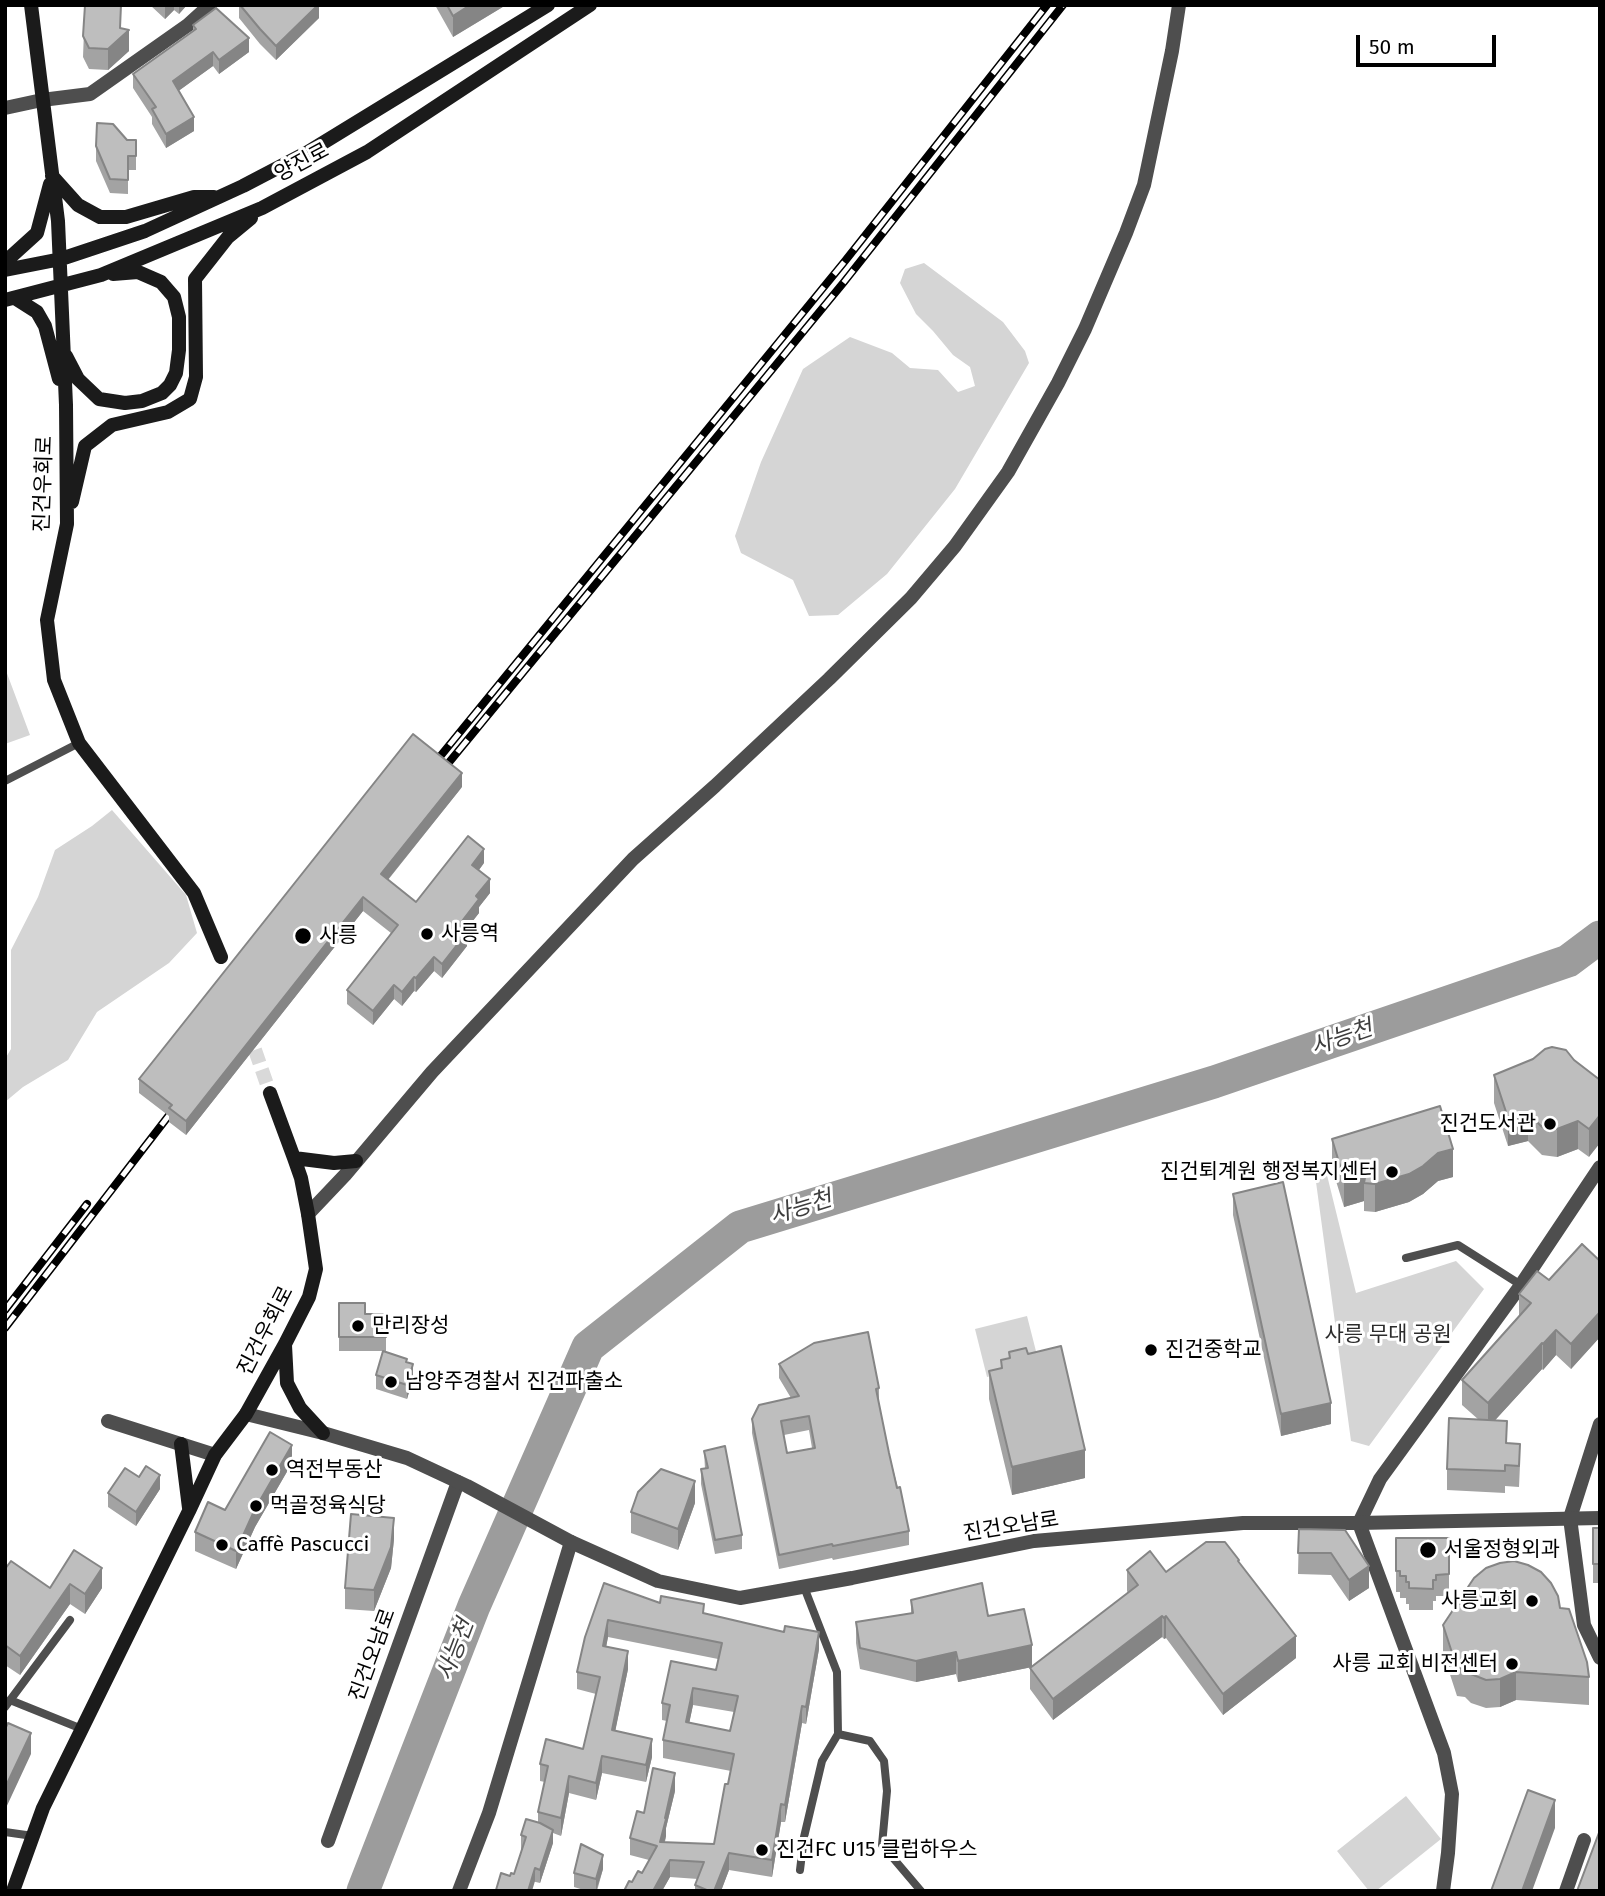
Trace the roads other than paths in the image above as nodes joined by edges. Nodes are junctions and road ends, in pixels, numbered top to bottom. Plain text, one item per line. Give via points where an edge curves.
1 (31, 5) edge
2 (210, 5) edge
3 (548, 5) edge
4 (590, 5) edge
5 (1179, 5) edge
6 (42, 100) junction
7 (5, 108) edge
8 (52, 176) junction
9 (219, 197) junction
10 (262, 208) junction
11 (61, 259) junction
12 (5, 262) edge
13 (5, 270) edge
14 (101, 275) junction
15 (62, 285) junction
16 (10, 299) edge
17 (64, 352) junction
18 (66, 405) junction
19 (67, 524) junction
20 (79, 743) junction
21 (5, 781) edge
22 (221, 957) dead end
23 (270, 1093) tunnel mouth
24 (295, 1158) junction
25 (356, 1161) junction
26 (1600, 1167) edge
27 (308, 1214) junction
28 (1406, 1258) dead end
29 (1521, 1285) junction
30 (285, 1344) junction
31 (246, 1414) junction
32 (108, 1421) dead end
33 (1600, 1424) edge
34 (323, 1433) junction
35 (181, 1444) junction
36 (215, 1455) junction
37 (462, 1484) junction
38 (190, 1511) junction
39 (1570, 1518) junction
40 (1600, 1518) edge
41 (1359, 1523) junction
42 (571, 1542) junction
43 (804, 1587) junction
44 (70, 1620) dead end
45 (1600, 1658) edge
46 (8, 1704) edge
47 (82, 1729) junction
48 (838, 1734) junction
49 (5, 1832) edge
50 (33, 1836) junction
51 (1584, 1840) dead end
52 (328, 1841) dead end
53 (800, 1870) dead end
54 (13, 1891) edge
55 (459, 1891) edge
56 (921, 1891) edge
57 (1443, 1891) edge
58 (1566, 1891) edge

1 - 6 main road, 진건우회로
2 - 6 street via 90,94
3 - 9 main road, 양진로 via 308,152
4 - 10 main road, 양진로 via 367,152
5 - 25 street via 1144,186 1085,328 1008,472 911,598 633,859 432,1072
6 - 7 street
6 - 8 main road, 진건우회로
8 - 9 main road via 78,205 100,217 126,217 194,197
8 - 11 main road, 진건우회로
8 - 12 main road via 37,233
9 - 11 main road, 양진로 via 145,231
10 - 14 main road, 양진로
10 - 19 main road via 228,237 195,279 196,377 190,399 168,412 112,425 85,446
11 - 13 main road, 양진로
11 - 15 main road, 진건우회로
14 - 15 main road, 양진로
14 - 17 main road via 138,272 161,282 174,298 179,317 176,373 162,393 142,401 99,400 78,379
15 - 16 main road, 양진로
15 - 17 main road, 진건우회로
16 - 18 main road via 37,313 46,326
17 - 18 main road, 진건우회로
18 - 19 main road, 진건우회로
19 - 20 main road, 진건우회로 via 47,620 54,680
20 - 21 lane
20 - 22 main road, 진건우회로 via 194,893
23 - 24 main road, 진건우회로
24 - 25 main road
24 - 27 main road, 진건우회로
25 - 27 street
26 - 29 street
27 - 30 main road, 진건우회로 via 316,1269 309,1297
28 - 29 lane via 1458,1245
29 - 41 street via 1380,1479
30 - 31 main road, 진건우회로
30 - 34 main road via 287,1383 300,1408
31 - 34 street, 진건오남로
31 - 36 main road, 진건우회로
32 - 35 street
33 - 39 street
34 - 37 street, 진건오남로 via 407,1458
35 - 36 street
35 - 38 main road
36 - 38 main road, 진건우회로
37 - 42 street, 진건오남로
37 - 52 street, 진건오남로
38 - 47 main road, 진건우회로
39 - 40 street, 진건오남로
39 - 41 street, 진건오남로
39 - 45 street via 1584,1625
41 - 43 street, 진건오남로 via 1244,1523 1034,1541
41 - 57 street via 1444,1753 1452,1794
42 - 43 street, 진건오남로 via 658,1581 740,1598
42 - 55 street via 489,1813
43 - 48 lane via 837,1672
44 - 46 lane
46 - 47 lane
47 - 50 main road, 진건우회로
48 - 53 lane via 822,1761
48 - 56 lane via 870,1741 884,1761 887,1791 882,1844
49 - 50 lane
50 - 54 main road, 진건우회로
51 - 58 street

